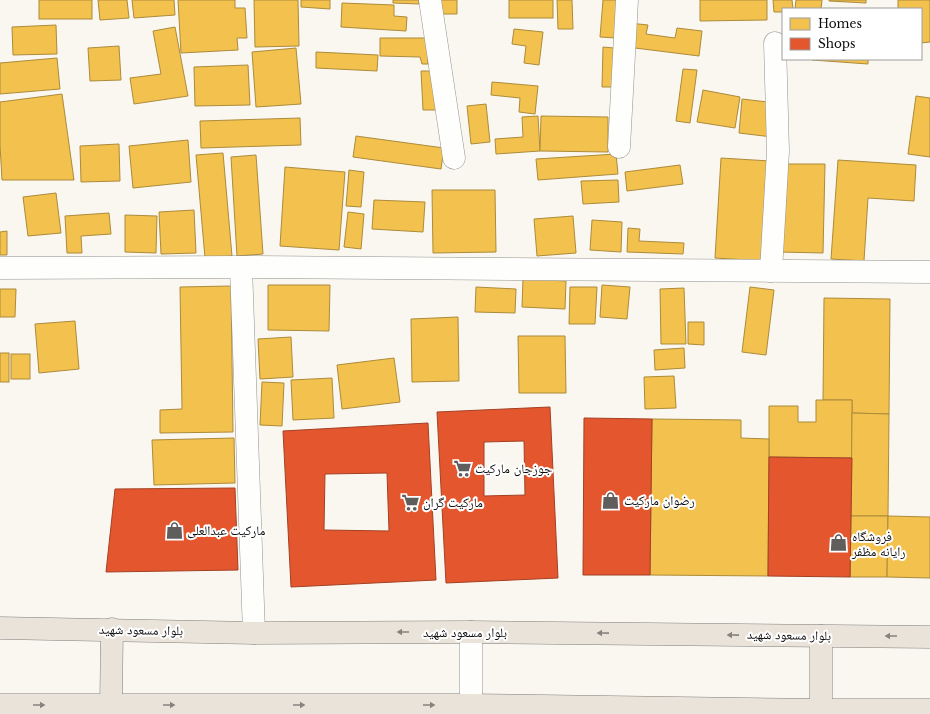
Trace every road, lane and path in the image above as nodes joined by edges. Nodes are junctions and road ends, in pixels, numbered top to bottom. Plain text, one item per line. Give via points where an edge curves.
1 (430, 0) edge
2 (627, 0) edge
3 (776, 43) dead end
4 (619, 147) dead end
5 (454, 158) dead end
6 (242, 267) junction
7 (0, 268) edge
8 (771, 271) junction
9 (930, 272) edge
10 (0, 628) edge
11 (112, 629) junction
12 (471, 632) junction
13 (254, 633) junction
14 (821, 636) junction
15 (930, 636) edge
16 (0, 705) edge
17 (111, 706) junction
18 (470, 710) edge
19 (821, 710) junction
20 (930, 710) edge

1 - 5 street
2 - 4 street
3 - 8 street via 778,151
6 - 7 street
6 - 8 street
6 - 13 street
8 - 9 street
10 - 11 main road, بلوار مسعود شهید
11 - 13 main road, بلوار مسعود شهید
11 - 17 main road
12 -> 13 main road, بلوار مسعود شهید
14 -> 12 main road, بلوار مسعود شهید
12 - 18 street
15 -> 14 main road, بلوار مسعود شهید
14 - 19 main road
16 -> 17 main road
17 -> 18 main road
18 - 19 main road
19 - 20 main road

